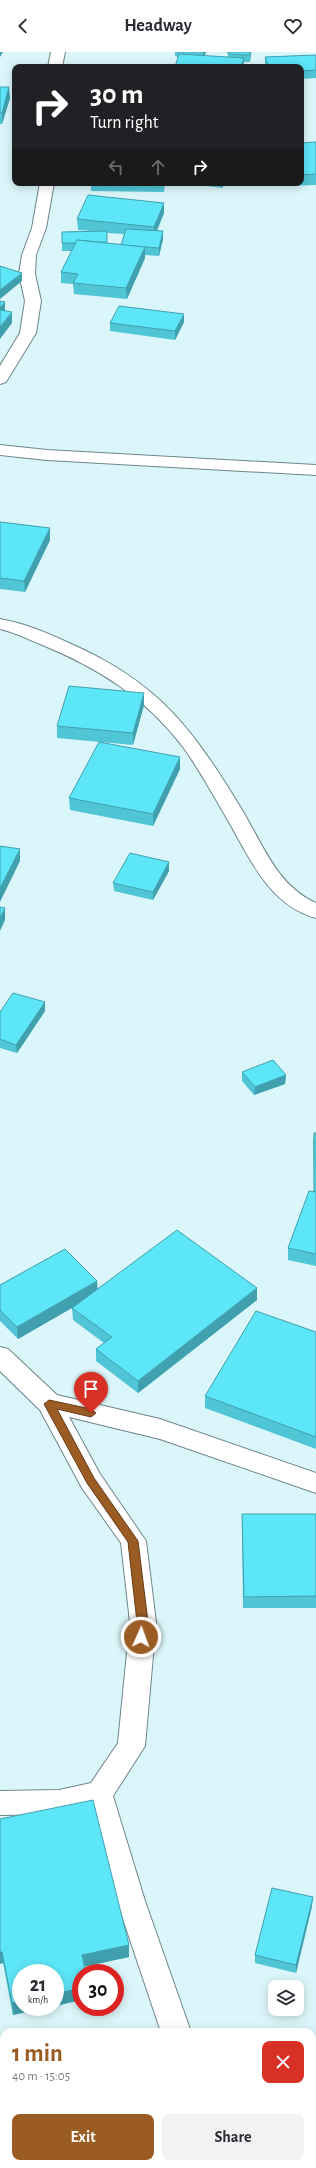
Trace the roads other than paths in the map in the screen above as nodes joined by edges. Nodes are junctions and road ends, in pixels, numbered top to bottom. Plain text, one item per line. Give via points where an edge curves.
1 (58, 52) edge
2 (56, 64) edge
3 (46, 186) edge
4 (0, 379) edge
5 (0, 450) edge
6 (316, 470) edge
7 (0, 624) edge
8 (316, 911) edge
9 (0, 1356) edge
10 (49, 1404) junction
11 (316, 1483) edge
12 (100, 1794) junction
13 (0, 1803) edge
14 (175, 2028) edge

1 - 2 street
3 - 4 street via 39,228 27,268 33,301 28,333
5 - 6 street via 62,456
7 - 8 street via 80,653 136,686 171,720 190,743 261,863 284,892 304,907
9 - 10 street
10 - 11 street via 160,1429
10 - 12 street via 91,1480 133,1541 143,1622 131,1746
12 - 13 street via 59,1802
12 - 14 street via 131,1901

